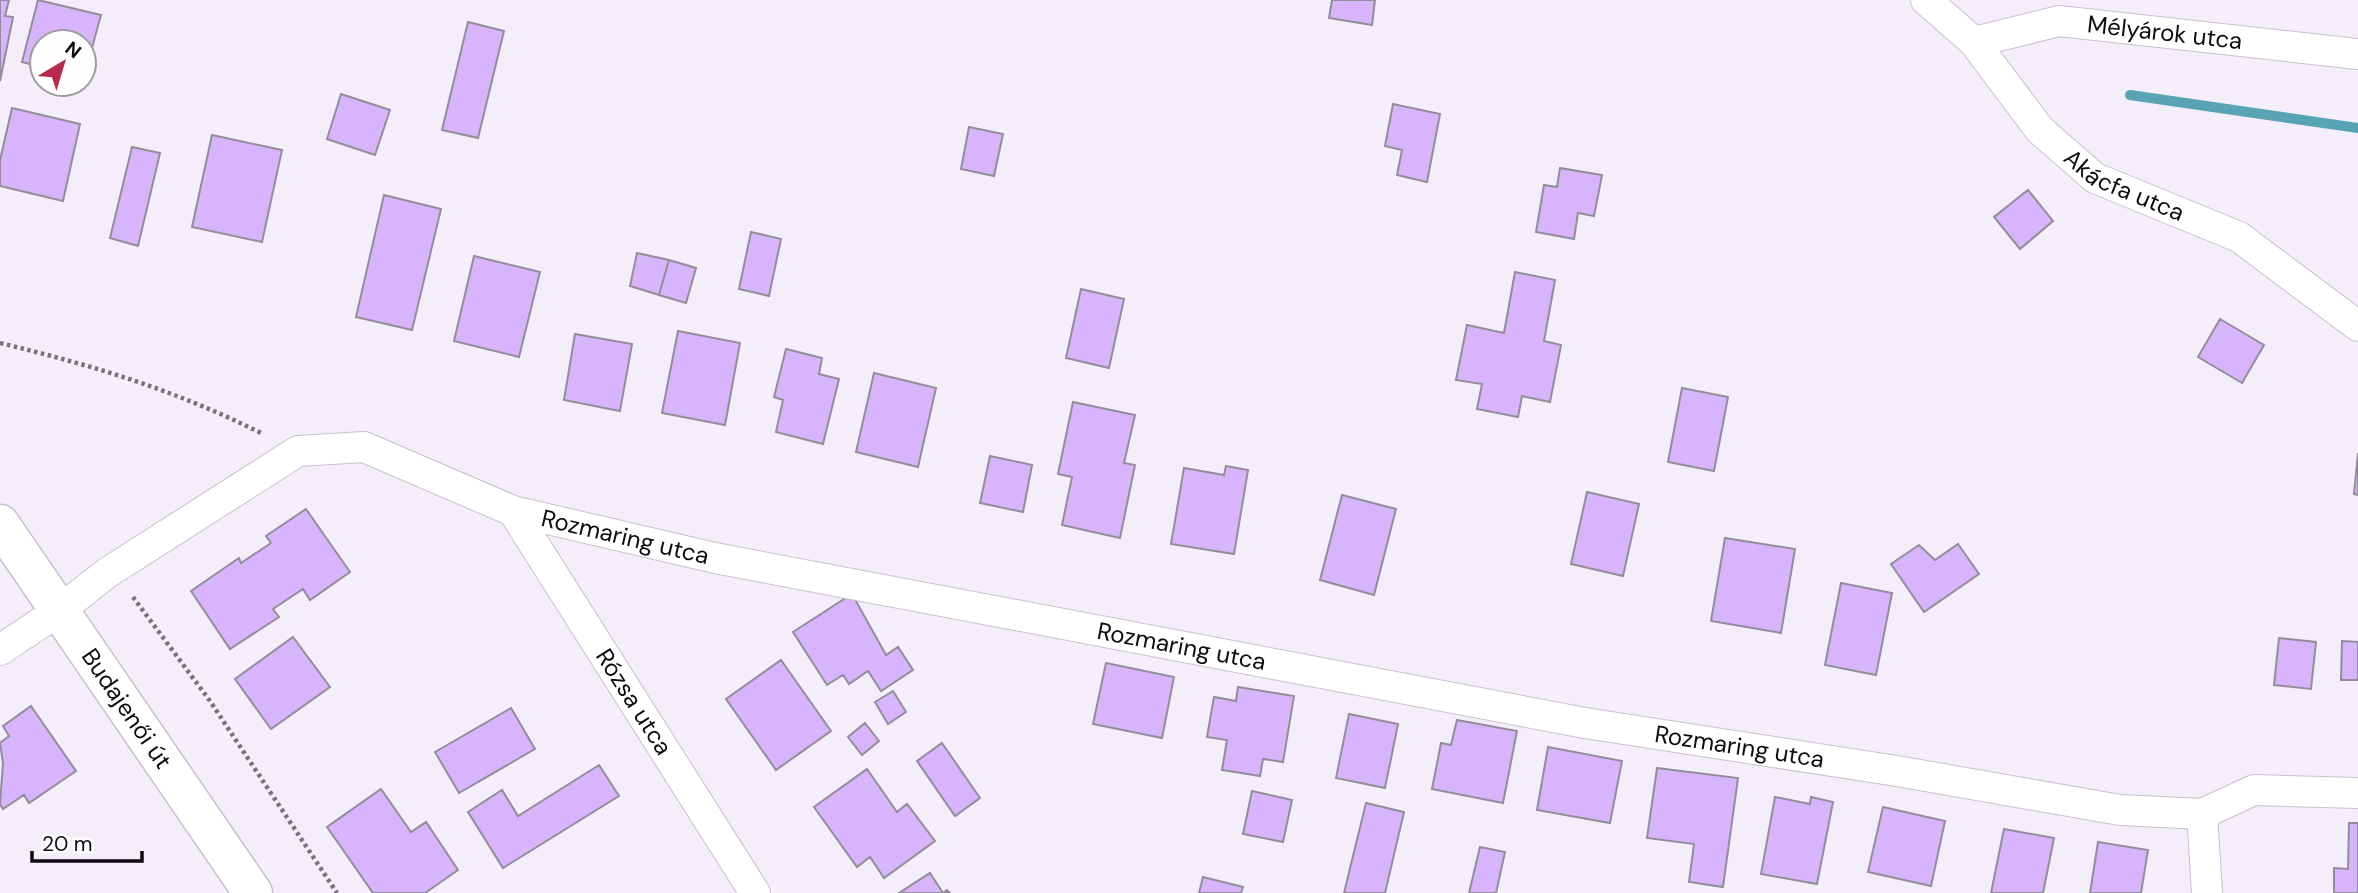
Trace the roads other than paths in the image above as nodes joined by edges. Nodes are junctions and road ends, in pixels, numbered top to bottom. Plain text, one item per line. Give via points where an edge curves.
1 (1926, 0) edge
2 (1974, 43) junction
3 (2358, 54) edge
4 (2358, 326) edge
5 (513, 511) junction
6 (0, 524) edge
7 (60, 610) junction
8 (0, 650) edge
9 (2358, 793) edge
10 (2202, 814) junction
11 (253, 893) edge
12 (755, 893) edge
13 (2207, 893) edge

1 - 2 street, Akácfa utca
2 - 3 street, Mélyárok utca via 2059,21
2 - 4 street, Akácfa utca via 2040,130 2095,178 2239,237
5 - 7 street, Rozmaring utca via 364,447 298,451 107,573
5 - 10 street, Rozmaring utca via 715,558 1585,723 2120,810
5 - 12 street, Rózsa utca
6 - 7 main road, Budajenői út
7 - 8 street, Rozmaring utca
7 - 11 main road, Budajenői út
9 - 10 street, Rozmaring utca via 2254,790
10 - 13 street

